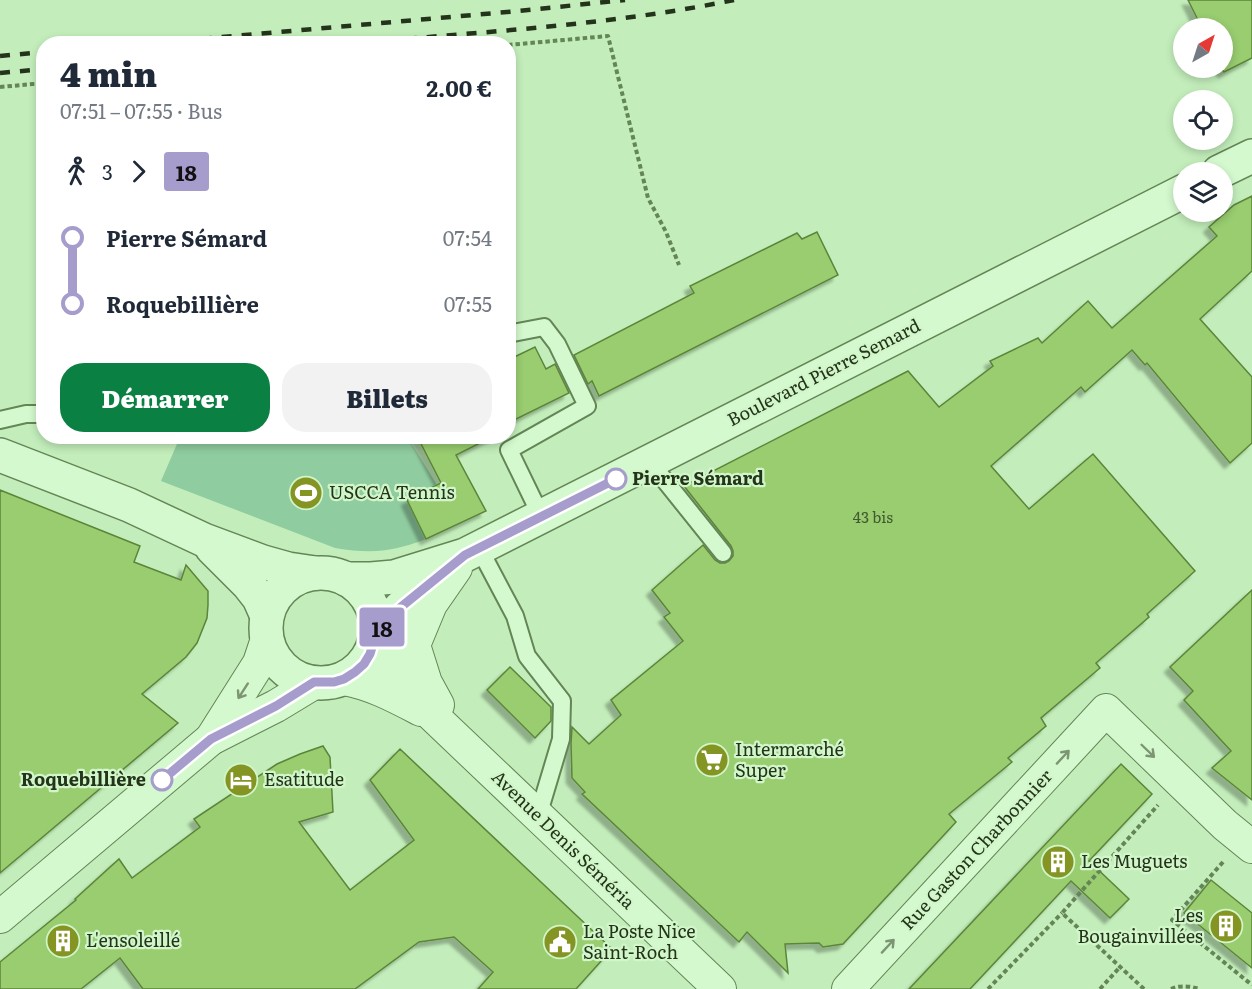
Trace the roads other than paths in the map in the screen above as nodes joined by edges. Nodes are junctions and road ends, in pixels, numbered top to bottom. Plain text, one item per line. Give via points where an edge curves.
1 (1252, 156) edge
2 (1233, 165) edge
3 (1173, 197) edge
4 (516, 332) edge
5 (36, 414) edge
6 (0, 420) edge
7 (0, 455) edge
8 (650, 462) junction
9 (541, 516) junction
10 (204, 540) junction
11 (472, 552) junction
12 (723, 553) dead end
13 (331, 576) junction
14 (267, 627) junction
15 (376, 638) junction
16 (329, 681) junction
17 (432, 715) junction
18 (211, 739) junction
19 (458, 740) junction
20 (538, 816) junction
21 (1247, 843) edge
22 (0, 917) edge
23 (720, 989) edge
24 (848, 989) edge

1 - 2 street
3 - 8 street, Boulevard Pierre Semard
4 - 9 lane via 544,327 557,344 586,406 508,450
5 - 6 lane
7 - 10 street via 129,505
8 - 9 street, Boulevard Pierre Semard
8 - 12 lane
9 - 11 street, Boulevard Pierre Semard
10 - 13 street via 262,562
10 - 14 street via 259,598
11 - 13 street, Boulevard Pierre Semard via 394,577
11 - 15 street, Boulevard Pierre Semard via 401,607
11 - 19 street, Avenue Denis Séméria via 431,604 414,645 426,683
11 - 20 lane via 515,616 527,656 562,701 561,740
13 - 14 street via 302,577 290,583 272,603
13 - 15 street via 359,589 370,602
14 - 16 street via 273,654 283,668 297,678
14 -> 18 street via 259,663
15 - 16 street via 364,664 355,672
15 - 17 street, Avenue Denis Séméria via 394,670
16 - 17 street, Avenue Denis Séméria via 357,681
16 - 18 street
17 - 19 street, Avenue Denis Séméria
18 - 22 street
19 - 20 street, Avenue Denis Séméria
20 - 23 street, Avenue Denis Séméria
24 -> 21 street, Rue Gaston Charbonnier via 1106,710

